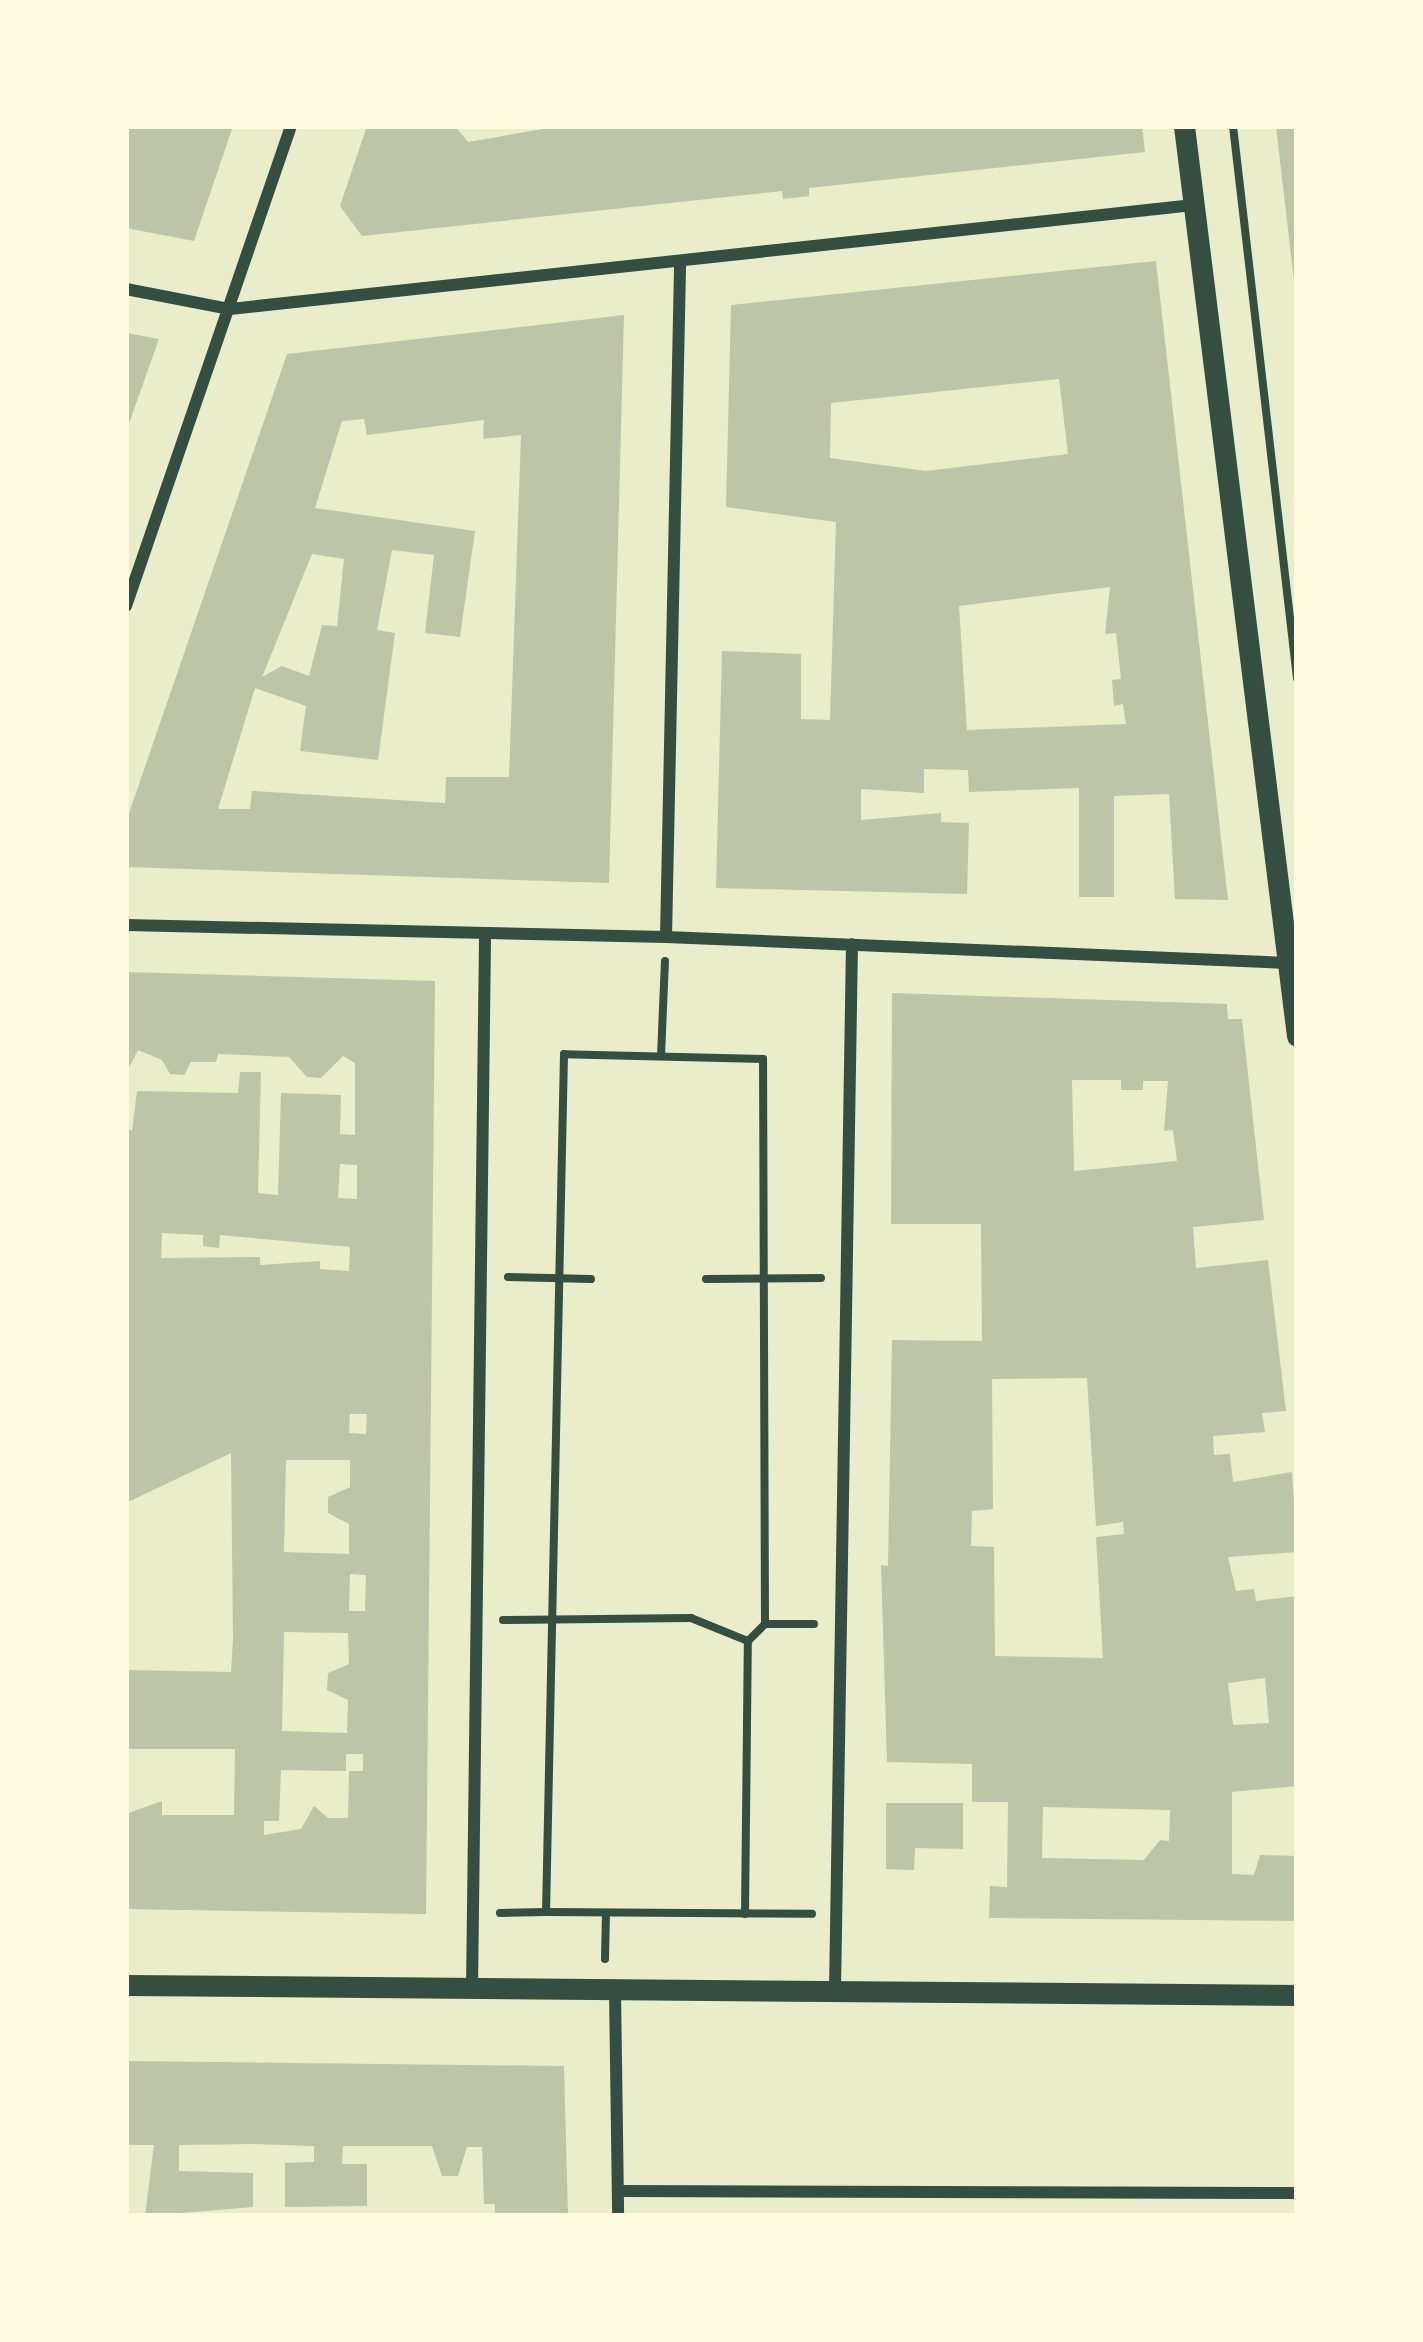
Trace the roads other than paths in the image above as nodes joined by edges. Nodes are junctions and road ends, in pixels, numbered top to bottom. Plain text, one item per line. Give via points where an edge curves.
1 (292, 126) edge
2 (1184, 126) edge
3 (1192, 205) junction
4 (680, 266) junction
5 (126, 289) edge
6 (230, 309) junction
7 (126, 606) edge
8 (126, 926) edge
9 (484, 933) junction
10 (666, 937) junction
11 (853, 944) junction
12 (1289, 963) junction
13 (1297, 1036) edge
14 (126, 1984) edge
15 (472, 1989) junction
16 (616, 1990) junction
17 (835, 1991) junction
18 (1297, 1994) edge
19 (618, 2191) junction
20 (1297, 2193) edge
21 (618, 2216) edge

1 - 6 street
2 - 3 street
3 - 4 street
3 - 12 street
4 - 6 street
4 - 10 street
5 - 6 street
6 - 7 street
8 - 9 street
9 - 10 street
9 - 15 street
10 - 11 street
11 - 12 street
11 - 17 street
12 - 13 street
14 - 15 street
15 - 16 street
16 - 17 street
16 - 19 street
17 - 18 street
19 - 20 street
19 - 21 street

